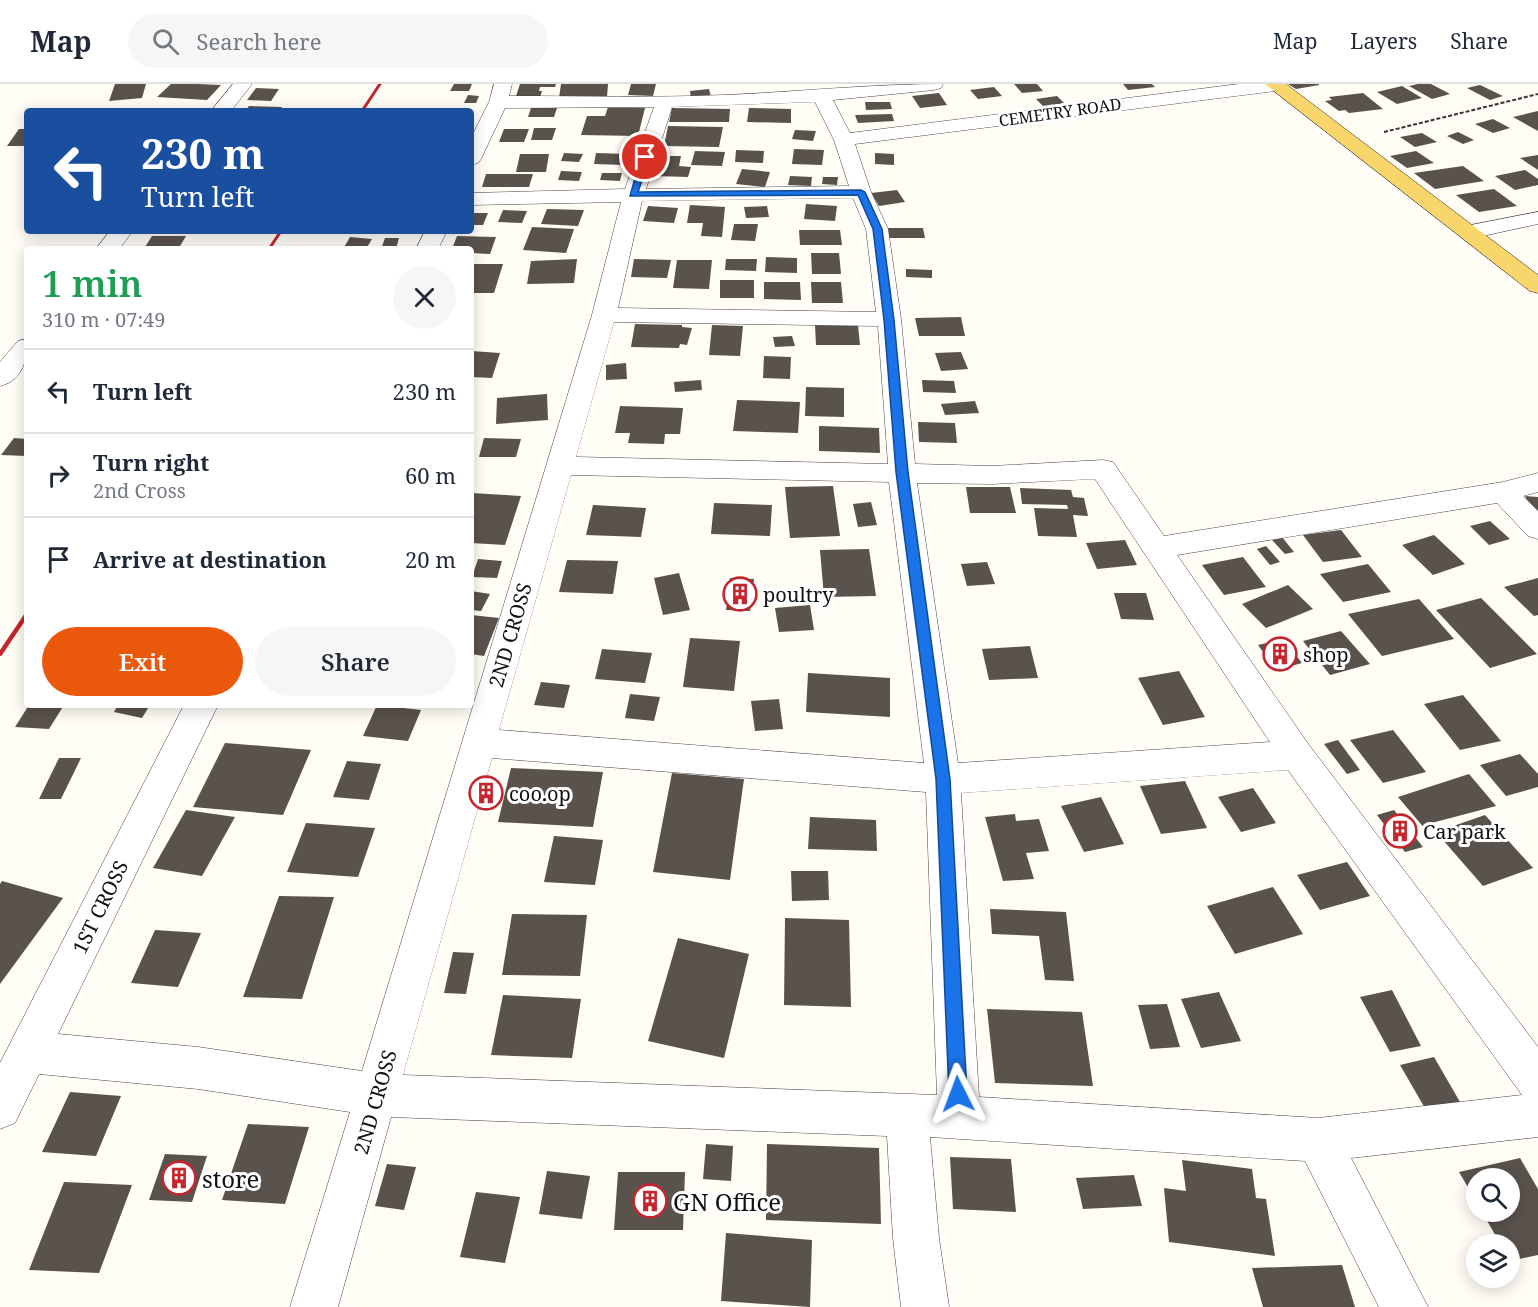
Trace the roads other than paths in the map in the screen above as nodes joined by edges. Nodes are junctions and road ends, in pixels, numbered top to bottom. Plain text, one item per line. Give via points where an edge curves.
1 (243, 84) edge
2 (934, 84) edge
3 (1275, 84) edge
4 (888, 87) edge
5 (1065, 92) dead end
6 (501, 93) edge
7 (717, 93) edge
8 (821, 96) junction
9 (665, 101) junction
10 (223, 108) edge
11 (1080, 108) junction
12 (923, 130) junction
13 (844, 140) junction
14 (474, 152) edge
15 (861, 192) junction
16 (633, 195) junction
17 (474, 199) edge
18 (1538, 218) edge
19 (1468, 232) junction
20 (120, 234) edge
21 (110, 246) edge
22 (1538, 286) edge
23 (604, 315) junction
24 (889, 320) junction
25 (24, 349) edge
26 (0, 378) edge
27 (558, 466) junction
28 (902, 472) junction
29 (1538, 482) edge
30 (1503, 492) junction
31 (1538, 529) edge
32 (1156, 548) junction
33 (200, 708) edge
34 (479, 743) junction
35 (1297, 755) junction
36 (943, 779) junction
37 (28, 1052) junction
38 (1538, 1082) edge
39 (377, 1095) junction
40 (0, 1108) edge
41 (907, 1114) junction
42 (1538, 1115) edge
43 (959, 1117) junction
44 (1318, 1140) junction
45 (314, 1307) edge
46 (925, 1307) edge
47 (1404, 1307) edge

1 - 10 street
2 - 4 street
3 - 11 street, CEMETRY ROAD
3 - 19 main road
4 - 8 street
4 - 12 street
5 - 11 street
6 - 9 street
6 - 14 street
7 - 8 street
7 - 9 street
8 - 13 street
9 - 16 street, 2ND CROSS
11 - 12 street, CEMETRY ROAD
12 - 13 street, CEMETRY ROAD
13 - 15 street
15 - 16 street
15 - 24 street via 877,229
16 - 17 street
16 - 23 street, 2ND CROSS
18 - 19 street
19 - 22 main road
20 - 21 street
23 - 24 street
23 - 27 street, 2ND CROSS
24 - 28 street
25 - 26 street
27 - 28 street
27 - 34 street, 2ND CROSS
28 - 32 street via 992,475 1103,469
28 - 36 street
29 - 30 street
30 - 31 street
30 - 32 street
32 - 35 street
33 - 37 street, 1ST CROSS
34 - 36 street
34 - 39 street, 2ND CROSS
35 - 36 street
35 - 38 street
36 - 43 street
37 - 39 street via 198,1068
37 - 40 street, 1ST CROSS
39 - 41 street
39 - 45 street, 2ND CROSS
41 - 43 street
41 - 46 street
42 - 44 street
43 - 44 street
44 - 47 street

